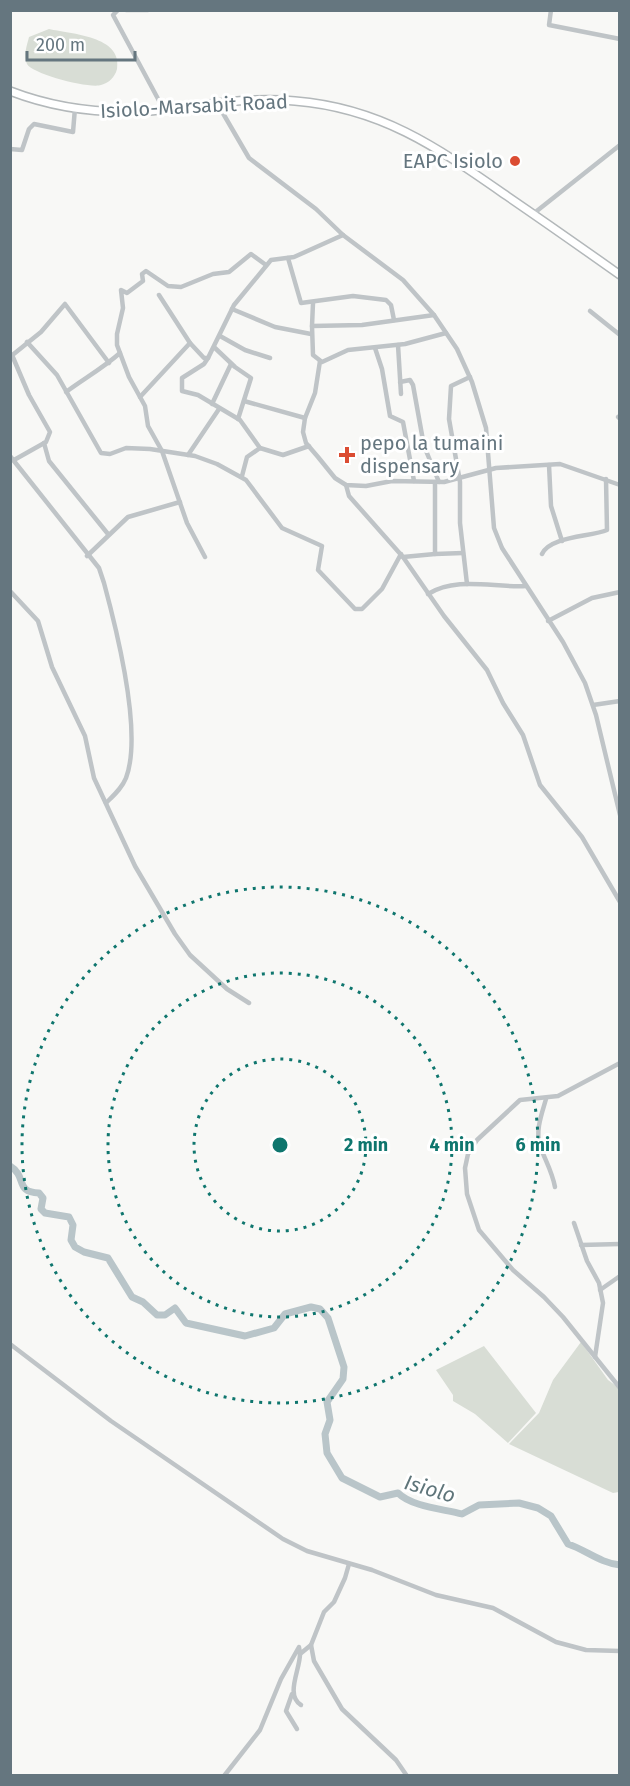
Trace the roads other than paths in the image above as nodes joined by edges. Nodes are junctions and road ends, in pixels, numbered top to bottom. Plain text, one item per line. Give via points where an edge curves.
1 (118, 10) edge
2 (126, 10) edge
3 (148, 10) edge
4 (551, 10) edge
5 (620, 39) edge
6 (10, 91) edge
7 (217, 103) junction
8 (75, 108) junction
9 (164, 110) junction
10 (620, 145) edge
11 (10, 149) edge
12 (533, 214) junction
13 (343, 236) junction
14 (288, 258) junction
15 (266, 265) junction
16 (620, 274) edge
17 (159, 295) dead end
18 (313, 303) junction
19 (232, 309) junction
20 (590, 311) dead end
21 (434, 315) junction
22 (394, 320) junction
23 (312, 326) junction
24 (446, 333) junction
25 (311, 334) junction
26 (620, 335) edge
27 (220, 336) junction
28 (27, 342) junction
29 (190, 343) junction
30 (398, 345) junction
31 (216, 348) junction
32 (375, 348) junction
33 (120, 353) junction
34 (11, 356) edge
35 (208, 358) junction
36 (270, 358) dead end
37 (320, 362) junction
38 (109, 363) junction
39 (231, 364) junction
40 (470, 377) junction
41 (400, 382) junction
42 (66, 392) junction
43 (401, 394) dead end
44 (140, 397) junction
45 (244, 400) junction
46 (212, 405) junction
47 (219, 409) junction
48 (305, 418) junction
49 (238, 419) junction
50 (44, 443) junction
51 (309, 446) junction
52 (260, 448) junction
53 (162, 451) junction
54 (188, 454) junction
55 (12, 458) edge
56 (549, 465) junction
57 (489, 469) junction
58 (242, 477) junction
59 (459, 478) junction
60 (606, 479) junction
61 (414, 482) junction
62 (437, 482) junction
63 (346, 485) junction
64 (620, 485) edge
65 (180, 502) junction
66 (108, 534) junction
67 (562, 540) junction
68 (463, 553) junction
69 (435, 554) junction
70 (542, 554) dead end
71 (87, 556) junction
72 (402, 556) junction
73 (205, 557) dead end
74 (466, 584) junction
75 (526, 586) junction
76 (10, 591) edge
77 (620, 592) edge
78 (429, 594) junction
79 (548, 621) junction
80 (620, 701) edge
81 (593, 705) junction
82 (106, 803) junction
83 (620, 815) edge
84 (620, 902) edge
85 (249, 1003) dead end
86 (620, 1063) edge
87 (546, 1099) junction
88 (555, 1186) dead end
89 (574, 1223) dead end
90 (620, 1244) edge
91 (581, 1245) junction
92 (620, 1276) edge
93 (600, 1290) junction
94 (10, 1344) edge
95 (595, 1357) junction
96 (620, 1388) edge
97 (349, 1564) junction
98 (311, 1645) junction
99 (620, 1651) edge
100 (300, 1654) junction
101 (293, 1692) junction
102 (301, 1705) dead end
103 (297, 1729) dead end
104 (224, 1776) edge
105 (406, 1776) edge

1 - 9 street via 113,15
2 - 3 street
4 - 5 street via 549,25
6 - 8 highway, Isiolo-Marsabit Road
7 - 9 highway, Isiolo-Marsabit Road
7 - 12 highway, Isiolo-Marsabit Road via 293,100 339,107 379,119 440,149
7 - 13 street via 249,158 316,209
8 - 9 highway, Isiolo-Marsabit Road
8 - 11 street via 74,132 34,124 22,150
10 - 12 street
12 - 16 highway, Isiolo-Marsabit Road
13 - 14 street
13 - 21 street via 398,275
14 - 15 street via 274,258
14 - 18 street via 300,301
15 - 19 street
15 - 33 street via 251,254 228,273 213,274 181,287 168,286 145,272 141,284 129,292 121,290 123,308 117,341
17 - 29 street
18 - 22 street via 347,297 386,300
18 - 23 street
19 - 25 street via 275,327
19 - 27 street
20 - 26 street
21 - 22 street
21 - 24 street
22 - 23 street
23 - 25 street
24 - 30 street
24 - 40 street
25 - 37 street via 313,355
27 - 31 street
27 - 36 street
28 - 34 street
28 - 38 street via 65,304
28 - 42 street
29 - 35 street via 202,357
29 - 44 street
30 - 32 street
30 - 41 street
31 - 35 street
31 - 39 street
32 - 37 street via 348,350
32 - 61 street via 390,416 404,422
33 - 38 street
33 - 44 street
34 - 50 street via 49,429
35 - 46 street via 183,377 181,384 184,392 196,394
37 - 48 street via 315,393
38 - 42 street
39 - 45 street via 252,378
39 - 46 street
40 - 57 street via 486,428
40 - 59 street via 452,385 449,401
41 - 43 street
41 - 62 street via 410,380 413,385 425,452
42 - 53 street via 103,454 126,448
44 - 53 street via 148,426
45 - 48 street
45 - 49 street
46 - 47 street
47 - 49 street
47 - 54 street
48 - 51 street via 303,430
49 - 52 street
50 - 55 street
50 - 66 street via 49,461
51 - 52 street via 281,456
51 - 63 street via 335,478
52 - 58 street via 246,457
53 - 54 street
53 - 65 street
54 - 58 street
55 - 71 street
56 - 57 street
56 - 60 street via 573,467
56 - 67 street via 551,508
57 - 59 street
57 - 75 street via 494,528
58 - 72 street via 282,528 322,546 318,570 355,609 362,609 377,595
59 - 62 street
59 - 68 street
60 - 64 street
60 - 67 street via 608,529
61 - 62 street
61 - 63 street
62 - 69 street
63 - 72 street via 349,496
65 - 66 street via 131,515
65 - 73 street
66 - 71 street
67 - 70 street via 545,548
68 - 69 street
68 - 74 street
69 - 72 street
71 - 82 street via 99,568 104,583 131,707 128,770 122,786
72 - 78 street
74 - 75 street
74 - 78 street
75 - 79 street
76 - 82 street via 38,621 52,667 83,729 94,778
77 - 79 street via 592,598
78 - 84 street via 487,670 523,735 540,785 582,837
79 - 81 street via 578,668
80 - 81 street
81 - 83 street
82 - 85 street via 128,853 175,934 200,965
86 - 87 street via 566,1093
87 - 88 street via 539,1141
87 - 95 street via 520,1100 477,1140 466,1159 467,1194 483,1235 513,1270 552,1304
89 - 91 street
90 - 91 street
91 - 93 street
92 - 93 street
93 - 95 street via 603,1303
94 - 97 street via 111,1421 268,1530 307,1551
95 - 96 street
97 - 98 street
97 - 99 street via 436,1595 486,1606 556,1642 586,1650
98 - 100 street
98 - 105 street via 314,1661 342,1709 396,1760
100 - 101 street
100 - 104 street via 299,1647 260,1730
101 - 102 street via 295,1701
101 - 103 street via 286,1710

